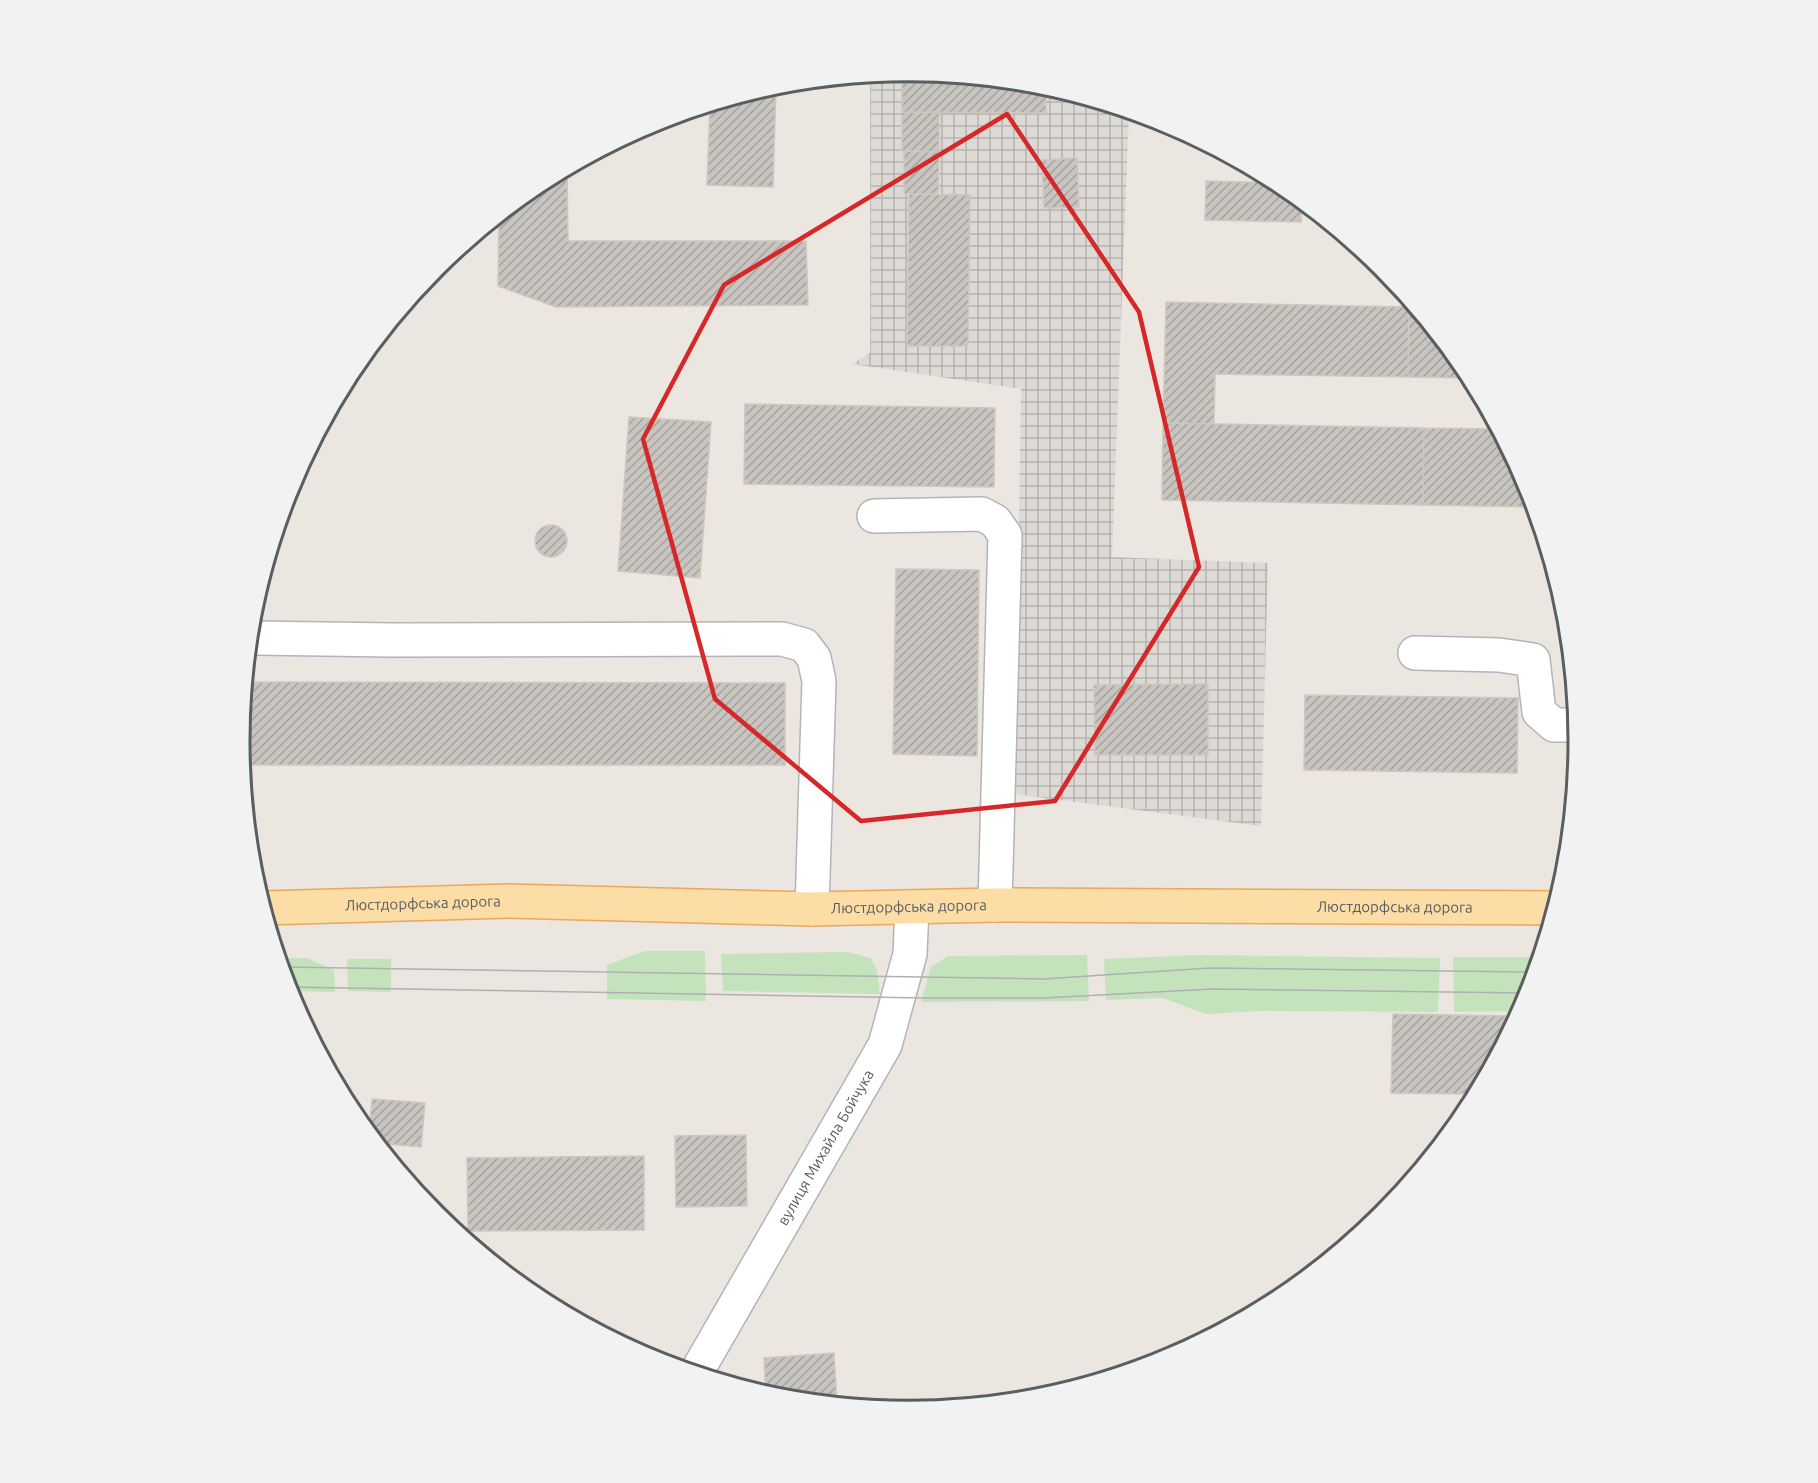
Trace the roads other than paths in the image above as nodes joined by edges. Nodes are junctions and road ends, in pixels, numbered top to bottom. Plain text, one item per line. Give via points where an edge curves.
1 (874, 516) dead end
2 (259, 638) edge
3 (1414, 653) dead end
4 (1568, 725) edge
5 (995, 905) junction
6 (912, 908) junction
7 (1547, 908) edge
8 (271, 909) edge
9 (812, 909) junction
10 (700, 1367) edge

1 - 5 street via 982,513 995,520 1005,535
2 - 9 street via 782,639 804,645 814,658 819,681
3 - 4 street via 1533,660 1539,712 1554,725
5 - 6 main road, Люстдорфська дорога
5 - 7 main road, Люстдорфська дорога
6 - 9 main road, Люстдорфська дорога
6 - 10 street, вулиця Михайла Бойчука via 910,954 885,1045
8 - 9 main road, Люстдорфська дорога via 509,901

